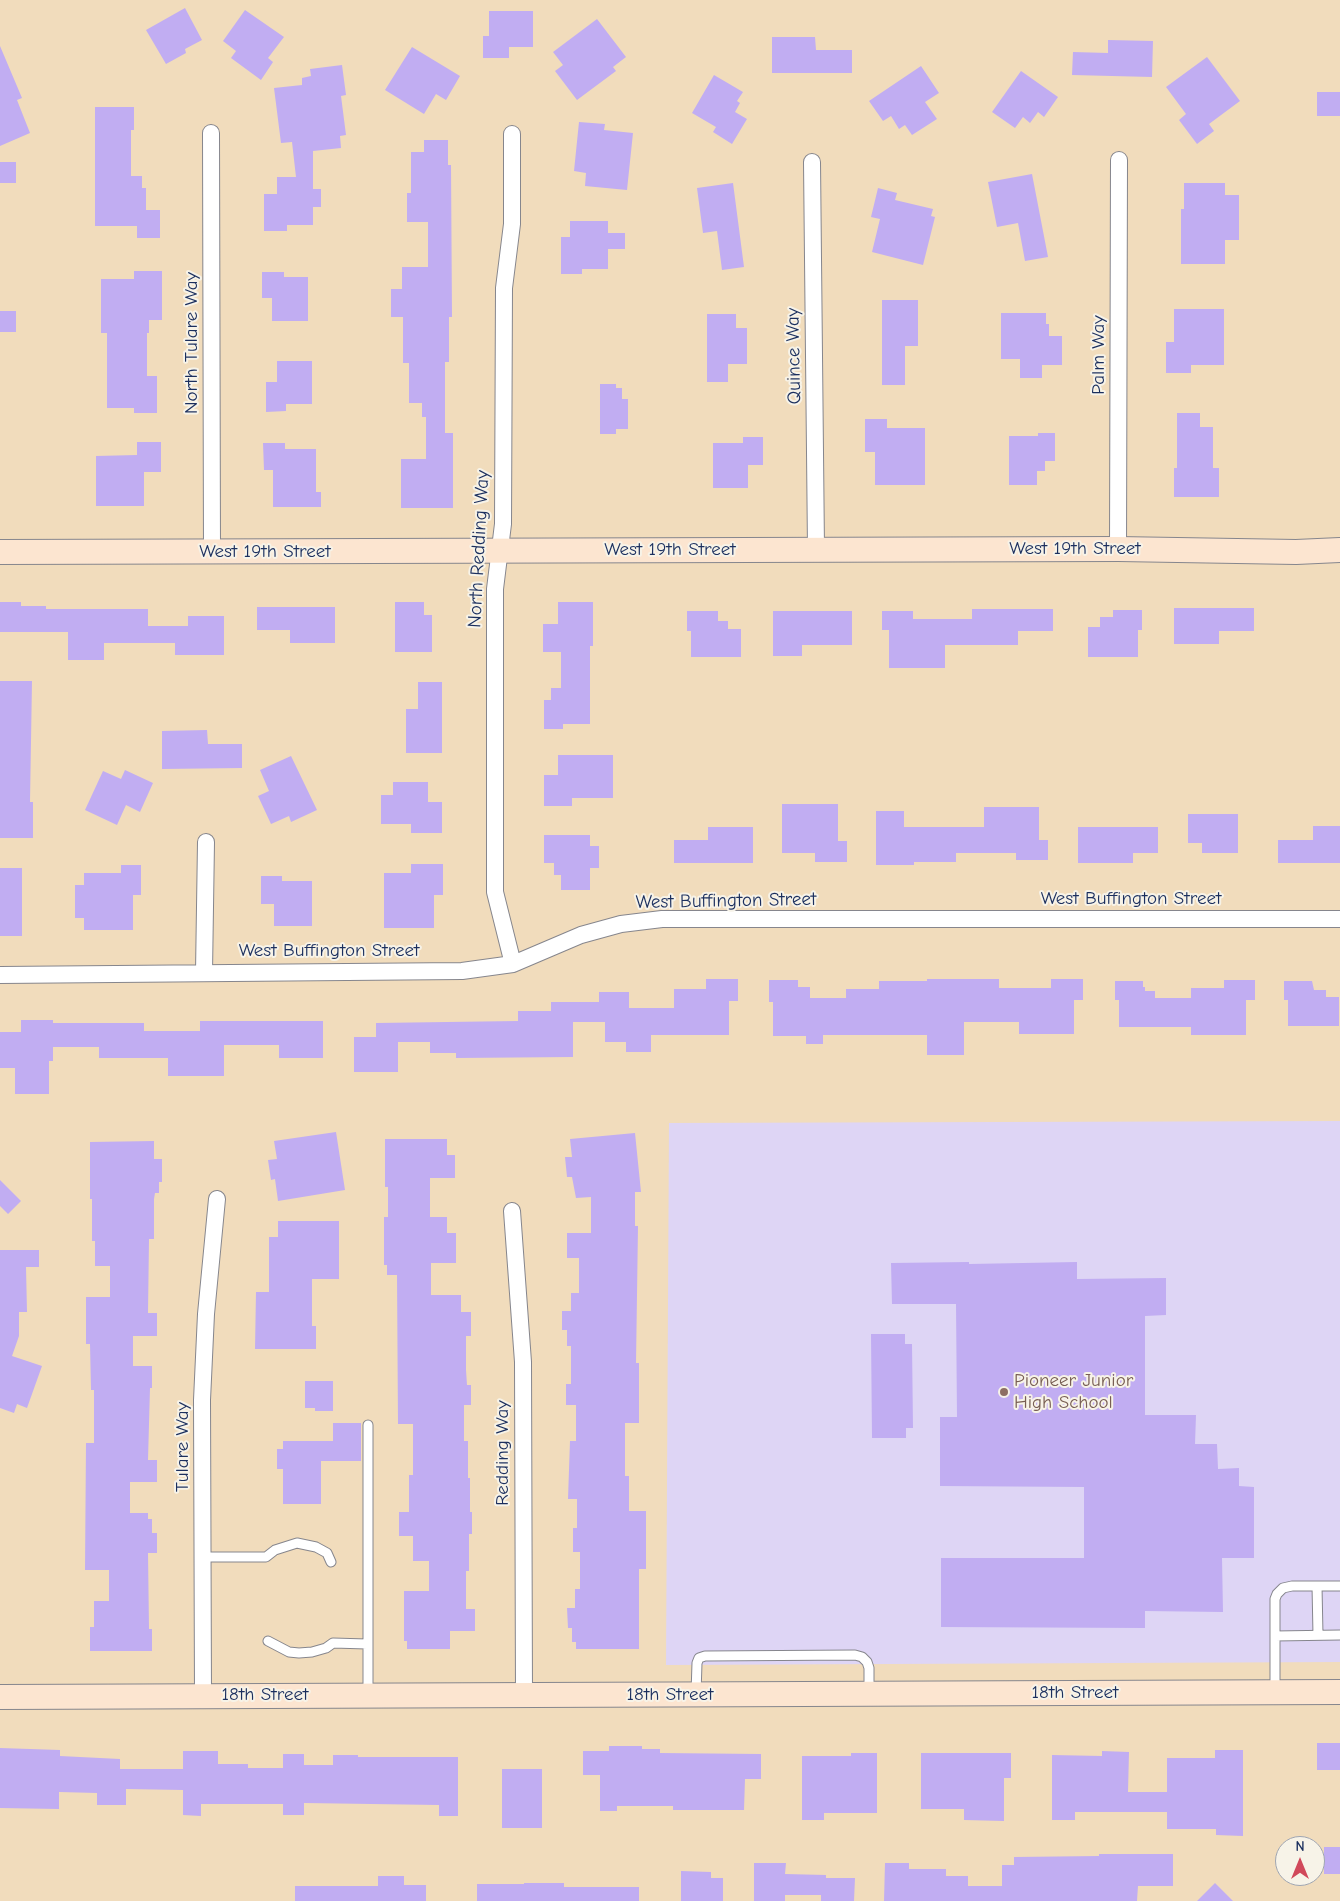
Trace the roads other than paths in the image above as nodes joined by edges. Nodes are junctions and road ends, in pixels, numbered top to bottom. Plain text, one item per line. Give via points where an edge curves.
1 (211, 133) dead end
2 (512, 134) dead end
3 (1120, 160) dead end
4 (812, 162) dead end
5 (816, 549) junction
6 (1118, 549) junction
7 (1340, 550) edge
8 (500, 551) junction
9 (0, 552) edge
10 (212, 552) junction
11 (206, 842) dead end
12 (1340, 919) edge
13 (513, 964) junction
14 (204, 972) junction
15 (0, 975) edge
16 (217, 1199) dead end
17 (512, 1211) dead end
18 (368, 1425) dead end
19 (203, 1557) junction
20 (331, 1562) dead end
21 (1317, 1586) junction
22 (1340, 1586) edge
23 (1340, 1635) edge
24 (1275, 1636) junction
25 (1318, 1636) junction
26 (268, 1641) dead end
27 (367, 1644) junction
28 (1275, 1692) junction
29 (1340, 1692) edge
30 (868, 1694) junction
31 (203, 1695) junction
32 (368, 1695) junction
33 (524, 1695) junction
34 (696, 1695) junction
35 (0, 1697) edge

1 - 10 street, North Tulare Way
2 - 8 street, North Redding Way via 512,224 504,288 503,524
3 - 6 street, Palm Way
4 - 5 street, Quince Way
5 - 6 main road, West 19th Street
5 - 8 main road, West 19th Street
6 - 7 main road, West 19th Street
8 - 10 main road, West 19th Street
8 - 13 street, North Redding Way via 495,589 495,892
9 - 10 main road, West 19th Street
11 - 14 street
12 - 13 street, West Buffington Street via 662,919 621,924 581,935
13 - 14 street, West Buffington Street via 462,971
14 - 15 street, West Buffington Street
16 - 19 street, Tulare Way via 206,1314 203,1390
17 - 33 street, Redding Way via 522,1362
18 - 27 lane
19 - 20 lane via 266,1557 275,1550 297,1543 327,1553
19 - 31 street, Tulare Way
21 - 22 lane
21 - 24 lane via 1292,1586 1277,1594
21 - 25 lane
23 - 25 lane
24 - 25 lane
24 - 28 lane
26 - 27 lane via 299,1653 326,1648 333,1643
27 - 32 lane
28 - 29 main road, 18th Street
28 - 30 main road, 18th Street
30 - 34 main road, 18th Street
30 - 34 lane via 867,1662 855,1655 705,1656 697,1662
31 - 32 main road, 18th Street
31 - 35 main road, 18th Street
32 - 33 main road, 18th Street
33 - 34 main road, 18th Street

